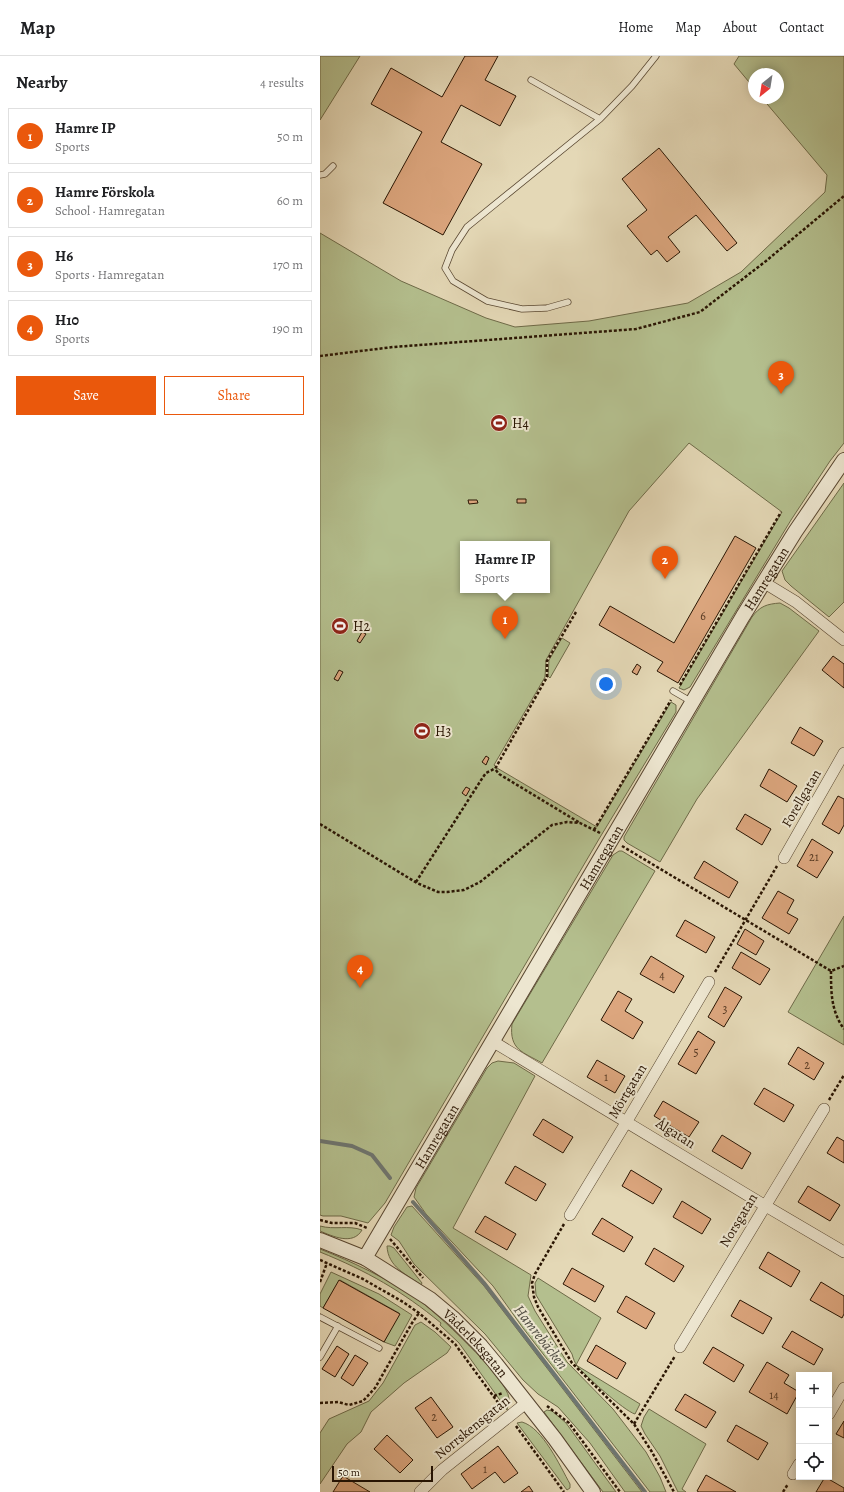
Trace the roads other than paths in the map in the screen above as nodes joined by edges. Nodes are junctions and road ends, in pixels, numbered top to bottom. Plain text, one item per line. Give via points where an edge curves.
1 (656, 56) edge
2 (531, 80) dead end
3 (600, 119) junction
4 (333, 166) dead end
5 (320, 175) edge
6 (568, 302) dead end
7 (844, 460) edge
8 (763, 582) junction
9 (844, 640) edge
10 (674, 692) road end
11 (692, 702) junction
12 (844, 753) edge
13 (784, 858) road end
14 (709, 982) road end
15 (492, 1041) junction
16 (824, 1109) road end
17 (627, 1121) junction
18 (764, 1205) junction
19 (570, 1215) road end
20 (320, 1240) edge
21 (844, 1252) edge
22 (365, 1258) junction
23 (320, 1317) edge
24 (338, 1326) junction
25 (680, 1347) road end
26 (379, 1348) dead end
27 (320, 1357) edge
28 (844, 1388) edge
29 (526, 1403) junction
30 (832, 1409) edge
31 (420, 1492) edge
32 (593, 1492) edge

1 - 3 lane
2 - 3 lane
3 - 6 lane via 467,227 452,250 445,268 453,281 493,302 522,309 547,308
4 - 5 lane via 325,174
7 - 8 street, Hamregatan
8 - 9 street via 796,602
8 - 11 street, Hamregatan
10 - 11 lane
11 - 15 street, Hamregatan
12 - 13 street, Forellgatan
14 - 17 street, Mörtgatan
15 - 17 street, Ålgatan
15 - 22 street, Hamregatan
16 - 18 street, Norsgatan
17 - 18 street, Ålgatan
17 - 19 street, Mörtgatan
18 - 21 street, Ålgatan
18 - 25 street, Norsgatan
20 - 22 street, Väderleksgatan
22 - 29 street, Väderleksgatan via 430,1299 454,1319 484,1350
23 - 24 lane
24 - 26 lane
24 - 27 lane
28 - 30 street
29 - 31 street, Norrskensgatan via 442,1470
29 - 32 street, Väderleksgatan

